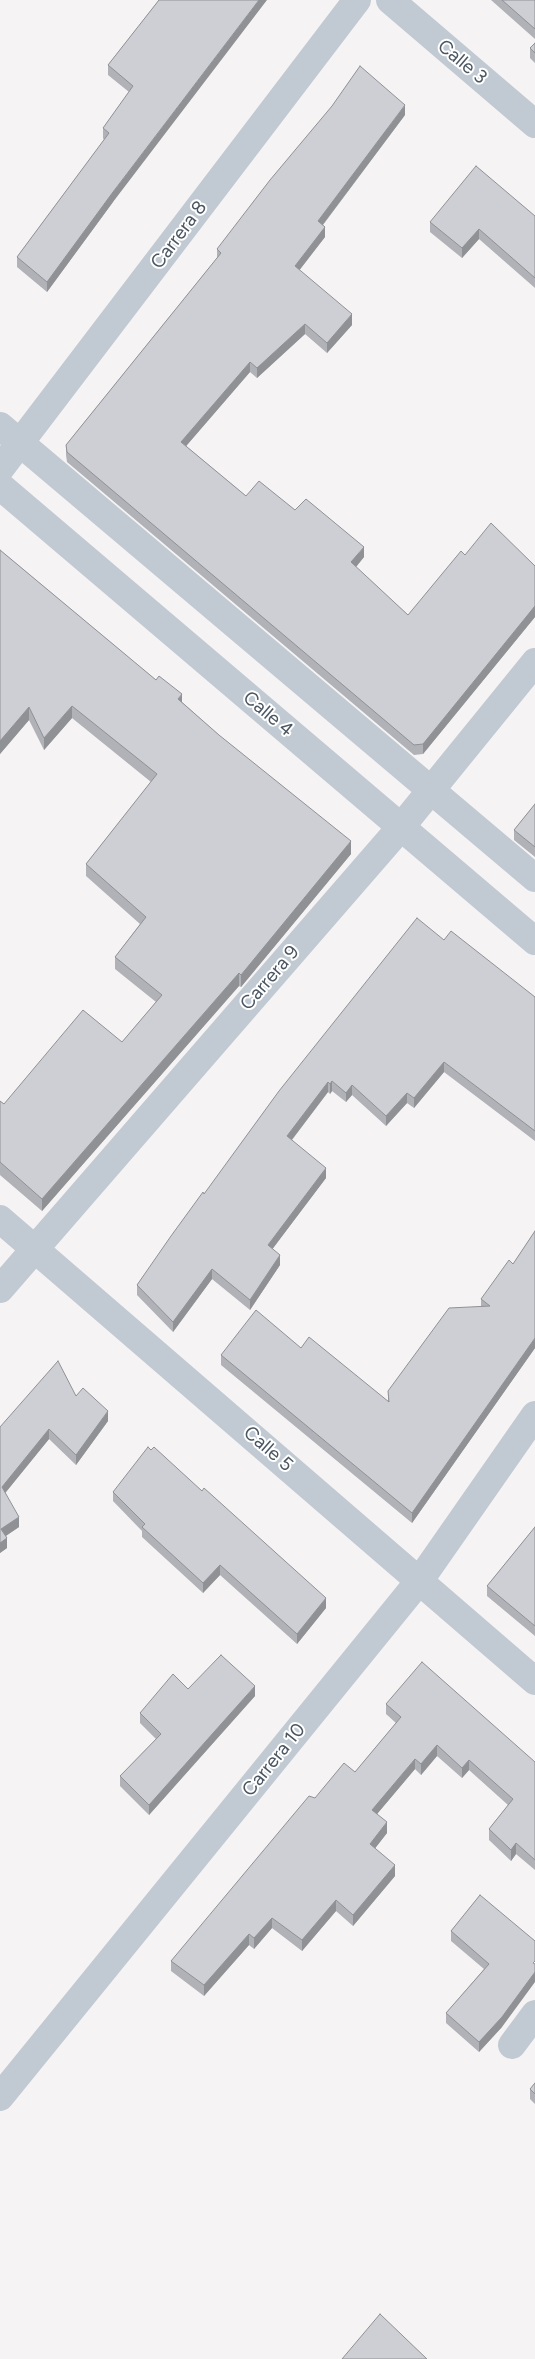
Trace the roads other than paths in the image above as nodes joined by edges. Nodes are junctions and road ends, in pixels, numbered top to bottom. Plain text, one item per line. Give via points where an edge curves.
1 (357, 0) edge
2 (390, 0) edge
3 (535, 124) edge
4 (0, 426) edge
5 (20, 443) junction
6 (0, 469) edge
7 (0, 486) edge
8 (535, 662) edge
9 (431, 790) junction
10 (401, 827) junction
11 (535, 878) edge
12 (535, 941) edge
13 (0, 1219) edge
14 (34, 1248) junction
15 (0, 1289) edge
16 (535, 1415) edge
17 (420, 1580) junction
18 (535, 1681) edge
19 (535, 2014) edge
20 (512, 2045) dead end
21 (0, 2097) edge

1 - 5 street, Carrera 8
2 - 3 street, Calle 3
4 - 5 street
5 - 6 street, Carrera 8
5 - 9 street
7 - 10 street, Calle 4
8 - 9 street, Carrera 9
9 - 10 street, Carrera 9
9 - 11 street
10 - 12 street, Calle 4
10 - 14 street, Carrera 9
13 - 14 street, Calle 5
14 - 15 street, Carrera 9
14 - 17 street, Calle 5
16 - 17 street, Carrera 10
17 - 18 street, Calle 5
17 - 21 street, Carrera 10
19 - 20 street

